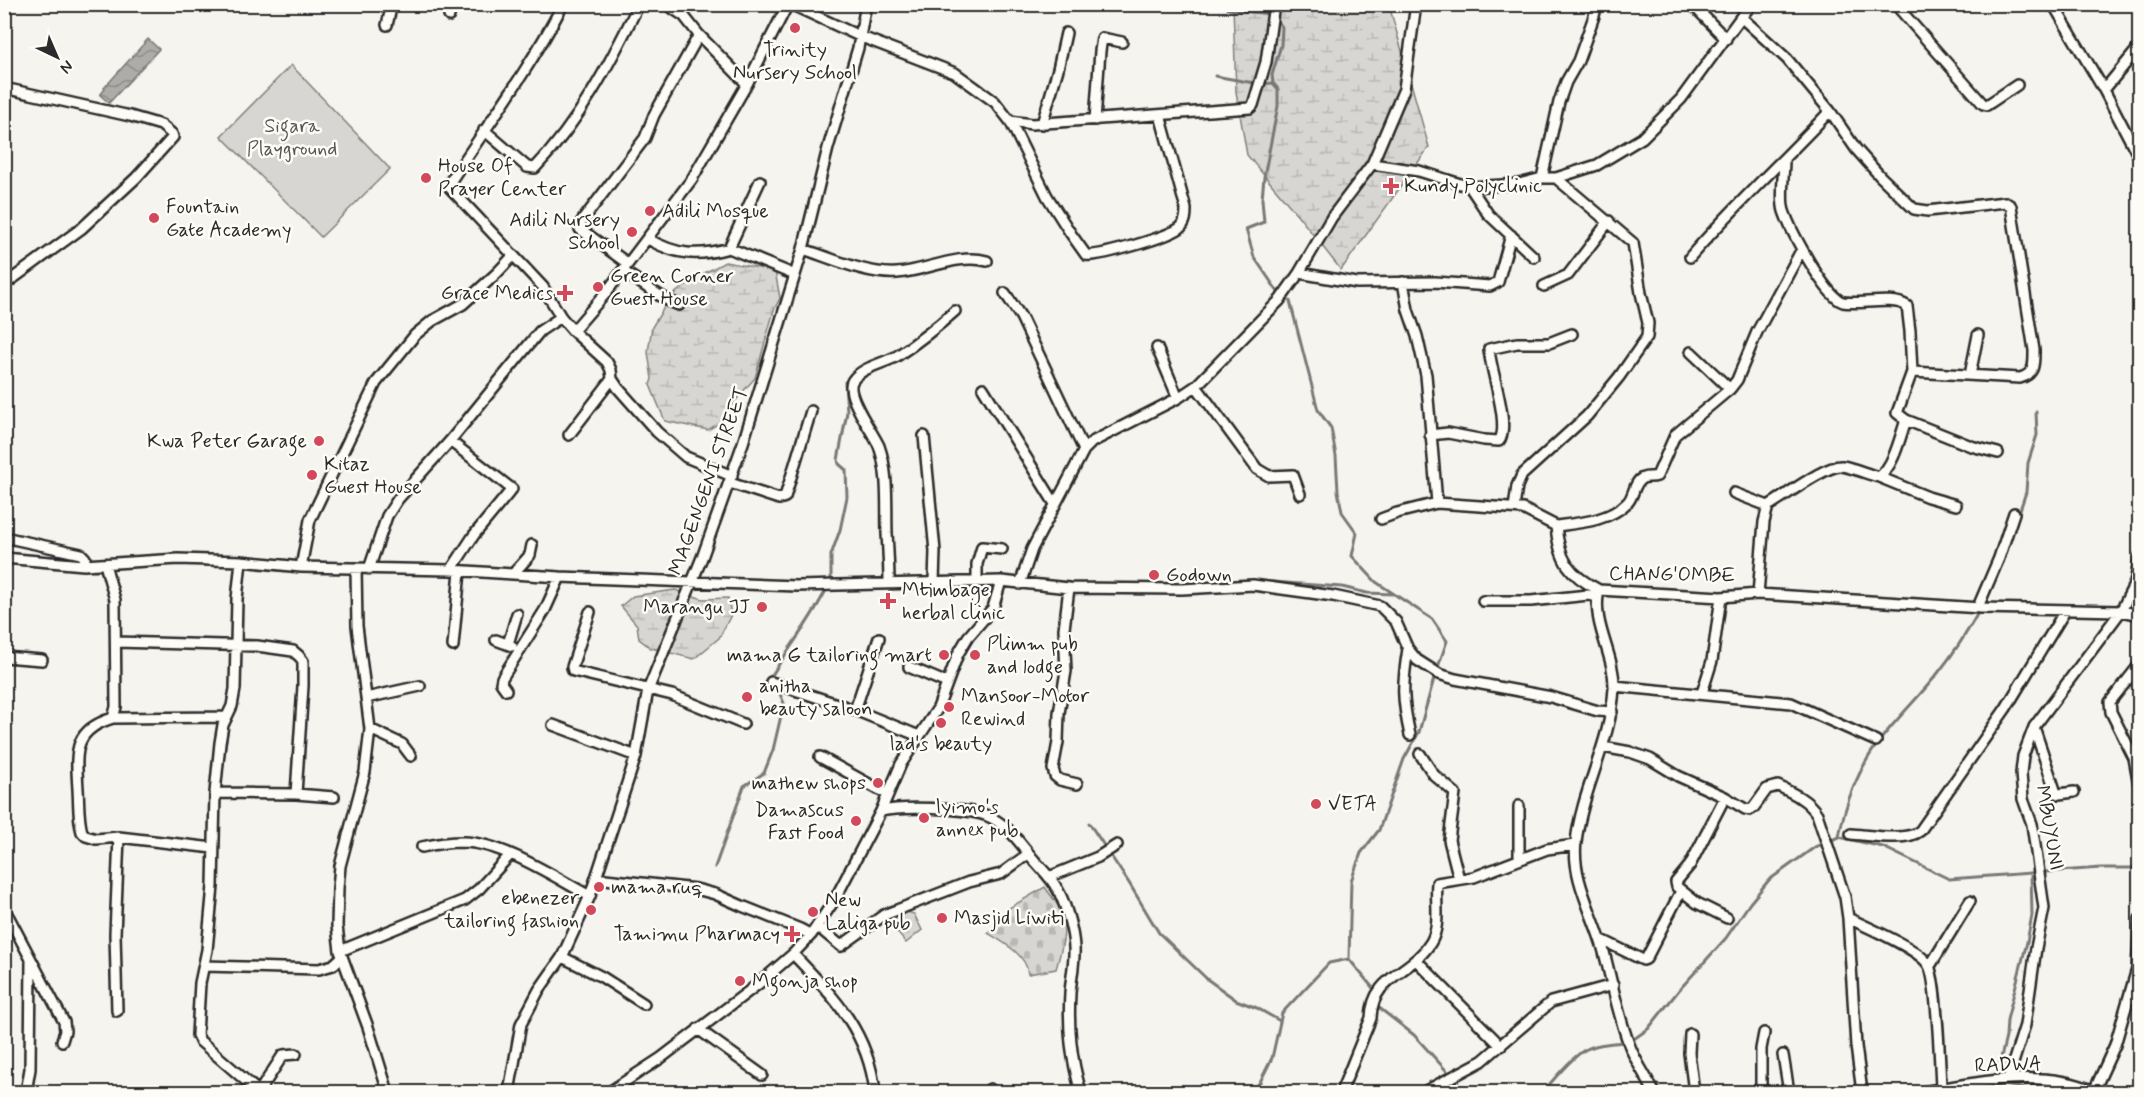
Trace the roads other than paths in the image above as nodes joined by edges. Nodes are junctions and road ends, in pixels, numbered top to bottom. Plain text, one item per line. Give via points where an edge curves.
1 (392, 4) edge
2 (451, 4) edge
3 (563, 4) edge
4 (639, 4) edge
5 (666, 4) edge
6 (789, 4) edge
7 (866, 4) edge
8 (1274, 4) edge
9 (1416, 4) edge
10 (1692, 4) edge
11 (1752, 4) edge
12 (1895, 4) edge
13 (2053, 4) edge
14 (1595, 5) edge
15 (449, 16) dead end
16 (1741, 17) junction
17 (387, 25) dead end
18 (1066, 33) dead end
19 (699, 35) junction
20 (859, 36) junction
21 (1726, 39) junction
22 (1122, 42) dead end
23 (2139, 46) edge
24 (747, 84) junction
25 (2017, 85) dead end
26 (4, 88) edge
27 (2104, 90) junction
28 (1830, 111) junction
29 (1160, 115) junction
30 (1095, 120) junction
31 (1010, 121) junction
32 (1042, 124) junction
33 (484, 130) junction
34 (2139, 159) edge
35 (1784, 160) junction
36 (1372, 164) junction
37 (1542, 178) junction
38 (1556, 178) junction
39 (760, 181) dead end
40 (1470, 187) junction
41 (1609, 220) junction
42 (1511, 235) junction
43 (648, 239) junction
44 (729, 248) junction
45 (803, 249) junction
46 (1802, 249) junction
47 (513, 256) junction
48 (1534, 257) dead end
49 (1690, 257) dead end
50 (987, 261) dead end
51 (625, 267) junction
52 (1299, 273) junction
53 (795, 275) junction
54 (1403, 282) junction
55 (4, 285) edge
56 (1544, 286) dead end
57 (1005, 293) dead end
58 (680, 305) dead end
59 (955, 311) dead end
60 (561, 317) junction
61 (573, 331) junction
62 (1572, 334) dead end
63 (1978, 335) dead end
64 (1157, 348) dead end
65 (1691, 352) dead end
66 (1912, 372) junction
67 (1970, 375) junction
68 (612, 379) junction
69 (1196, 386) junction
70 (983, 388) dead end
71 (1730, 389) junction
72 (1178, 398) junction
73 (811, 411) dead end
74 (1906, 420) junction
75 (569, 435) dead end
76 (1430, 435) junction
77 (924, 436) dead end
78 (450, 441) junction
79 (1084, 450) junction
80 (1998, 453) dead end
81 (1878, 477) junction
82 (731, 480) junction
83 (1734, 493) dead end
84 (1300, 494) dead end
85 (1437, 503) junction
86 (1055, 504) junction
87 (1956, 505) dead end
88 (1768, 506) junction
89 (1514, 508) junction
90 (2014, 513) dead end
91 (1381, 519) dead end
92 (1556, 526) junction
93 (4, 537) edge
94 (532, 545) dead end
95 (1002, 549) dead end
96 (2139, 556) edge
97 (4, 558) edge
98 (241, 561) junction
99 (105, 564) junction
100 (84, 565) junction
101 (301, 567) junction
102 (356, 568) junction
103 (369, 569) junction
104 (455, 570) junction
105 (513, 574) junction
106 (560, 577) junction
107 (693, 580) junction
108 (1001, 580) junction
109 (977, 581) junction
110 (934, 582) junction
111 (889, 584) junction
112 (1020, 584) junction
113 (1069, 588) junction
114 (1599, 593) junction
115 (1758, 594) junction
116 (1721, 597) junction
117 (1483, 601) dead end
118 (1978, 607) junction
119 (2065, 611) junction
120 (591, 612) dead end
121 (2121, 612) junction
122 (517, 614) dead end
123 (2139, 615) edge
124 (879, 638) dead end
125 (496, 640) dead end
126 (117, 642) junction
127 (508, 644) junction
128 (237, 645) junction
129 (453, 646) dead end
130 (520, 649) junction
131 (1408, 649) junction
132 (4, 657) edge
133 (42, 660) dead end
134 (2139, 664) edge
135 (909, 667) dead end
136 (771, 682) dead end
137 (947, 683) junction
138 (420, 686) dead end
139 (1614, 686) junction
140 (506, 690) dead end
141 (648, 690) junction
142 (1702, 693) junction
143 (366, 698) junction
144 (855, 710) junction
145 (1612, 712) junction
146 (225, 717) junction
147 (113, 718) junction
148 (743, 724) dead end
149 (553, 725) dead end
150 (2034, 727) junction
151 (370, 729) junction
152 (1410, 735) dead end
153 (919, 736) junction
154 (1876, 741) dead end
155 (1602, 747) junction
156 (1420, 754) dead end
157 (411, 756) dead end
158 (636, 756) junction
159 (820, 757) dead end
160 (1077, 784) dead end
161 (2139, 791) edge
162 (2074, 792) dead end
163 (215, 793) junction
164 (296, 794) junction
165 (887, 794) junction
166 (334, 797) dead end
167 (1725, 797) junction
168 (1519, 806) dead end
169 (2139, 808) edge
170 (881, 811) junction
171 (1851, 834) dead end
172 (119, 837) junction
173 (1575, 844) junction
174 (1117, 846) dead end
175 (422, 847) dead end
176 (213, 848) junction
177 (1028, 854) junction
178 (510, 855) junction
179 (1519, 859) junction
180 (1049, 877) junction
181 (596, 878) junction
182 (1459, 879) junction
183 (1682, 891) junction
184 (590, 896) junction
185 (1970, 901) dead end
186 (4, 908) edge
187 (1727, 918) dead end
188 (1848, 918) junction
189 (2139, 919) edge
190 (817, 926) junction
191 (811, 935) junction
192 (1600, 939) junction
193 (341, 954) junction
194 (793, 954) junction
195 (562, 957) junction
196 (31, 958) junction
197 (1416, 960) junction
198 (204, 966) junction
199 (1930, 966) junction
200 (1613, 985) junction
201 (644, 1004) dead end
202 (117, 1011) dead end
203 (698, 1029) junction
204 (1764, 1033) dead end
205 (1690, 1034) dead end
206 (62, 1041) dead end
207 (1501, 1046) junction
208 (296, 1053) dead end
209 (1784, 1055) dead end
210 (762, 1075) dead end
211 (2008, 1079) junction
212 (1941, 1088) junction
213 (26, 1092) edge
214 (259, 1092) edge
215 (388, 1092) edge
216 (509, 1092) edge
217 (609, 1092) edge
218 (875, 1092) edge
219 (1081, 1092) edge
220 (1341, 1092) edge
221 (1424, 1092) edge
222 (1654, 1092) edge
223 (1694, 1092) edge
224 (1761, 1092) edge
225 (1789, 1092) edge
226 (1862, 1092) edge
227 (1927, 1092) edge
228 (2096, 1092) edge

1 - 17 street
2 - 15 street
3 - 33 street via 524,75
4 - 33 street via 581,111 535,168 527,167
5 - 19 street via 684,16
6 - 20 street
6 - 24 street
7 - 20 street, MAGENGENI STREET
8 - 29 street via 1266,62 1252,107
9 - 36 street via 1404,89
10 - 21 street
11 - 16 street
12 - 25 street via 1983,104
13 - 27 street
14 - 37 street via 1578,60 1559,102
16 - 21 street
16 - 28 street via 1787,59
18 - 32 street
19 - 24 street
19 - 51 street via 645,138 579,225
20 - 31 street via 955,73 995,102
20 - 45 street, MAGENGENI STREET
21 - 38 street via 1681,99 1642,138 1597,165
22 - 30 street via 1102,38
23 - 27 street
24 - 43 street via 692,178
26 - 55 street via 162,125 173,137 82,228
27 - 34 street
28 - 35 street
28 - 67 street via 1856,149 1914,209 1928,211 2005,202 2011,206 2034,350 2033,367 2030,374 2020,378
29 - 30 street
29 - 31 street via 1186,219 1171,232 1091,256 1083,252 1047,196
30 - 32 street
31 - 32 street
33 - 47 street via 450,182 450,188
35 - 46 street via 1783,209
35 - 49 street
36 - 40 street via 1419,171
36 - 52 street via 1332,217
37 - 38 street
37 - 40 street
38 - 41 street
39 - 44 street
40 - 42 street via 1488,214
41 - 56 street via 1568,275
41 - 89 street via 1636,248 1647,337 1587,416 1522,475
42 - 48 street
42 - 54 street via 1495,285
43 - 44 street via 665,249 687,253 713,253
43 - 51 street
44 - 53 street
45 - 50 street via 883,273 966,259
45 - 53 street, MAGENGENI STREET
46 - 66 street via 1836,299 1900,302 1907,306
46 - 71 street
47 - 60 street via 543,287
47 - 101 street via 463,304 415,335 376,383 310,520
51 - 58 street via 660,297
51 - 61 street
52 - 54 street via 1357,283
52 - 69 street via 1280,300
53 - 82 street, MAGENGENI STREET
54 - 76 street via 1426,375
57 - 79 street via 1020,316
59 - 111 street via 919,342 861,374 850,388 882,459
60 - 61 street
60 - 78 street via 540,331
61 - 68 street via 607,362
62 - 76 street via 1549,343 1517,343 1489,349 1500,404 1499,441 1448,433
63 - 67 street
64 - 72 street
65 - 71 street
66 - 67 street
66 - 74 street via 1897,414
68 - 75 street
68 - 82 street via 677,450
69 - 72 street
69 - 84 street via 1257,469 1269,476 1293,475
70 - 86 street
71 - 92 street via 1675,435 1657,476 1639,480 1625,505 1610,515
72 - 79 street via 1092,442
73 - 82 street via 784,497 779,499
74 - 80 street
74 - 81 street via 1889,463
76 - 85 street
77 - 110 street via 935,550
78 - 103 street via 387,516
78 - 104 street via 512,489 474,535
79 - 86 street
81 - 87 street
81 - 88 street via 1836,466
82 - 107 street, MAGENGENI STREET
83 - 88 street
85 - 89 street
85 - 91 street
86 - 112 street via 1032,549
88 - 115 street
89 - 92 street
90 - 118 street
92 - 114 street via 1557,545 1569,570
93 - 100 street via 81,554
94 - 105 street via 530,555
95 - 109 street via 982,547
96 - 121 street, MBUYUNI via 2135,583
97 - 100 street
98 - 99 street
98 - 101 street
98 - 128 street
99 - 100 street
99 - 126 street via 115,600
101 - 102 street
102 - 103 street
102 - 143 street via 357,626
103 - 104 street
104 - 105 street
104 - 129 street
105 - 106 street
106 - 107 street
106 - 130 street
107 - 111 street via 797,586
107 - 141 street, MAGENGENI STREET
108 - 109 street
108 - 112 street
108 - 137 street via 993,608 958,654
109 - 110 street
110 - 111 street
112 - 113 street
113 - 131 street via 1253,585 1333,596 1380,606 1396,622
113 - 160 street via 1064,629 1066,671 1053,769 1060,780
114 - 116 street, CHANG'OMBE
114 - 117 street via 1531,601
114 - 139 street, CHANG'OMBE via 1596,608 1611,655
115 - 116 street, CHANG'OMBE
115 - 118 street, CHANG'OMBE
116 - 142 street via 1712,661
118 - 119 street, CHANG'OMBE
119 - 121 street, CHANG'OMBE
119 - 171 street via 2006,708 1920,831 1894,837
120 - 141 street via 573,671
121 - 123 street, CHANG'OMBE
121 - 150 street, MBUYUNI
122 - 127 street
124 - 144 street
125 - 127 street
126 - 128 street
126 - 147 street
127 - 130 street
128 - 146 street via 232,706
128 - 164 street via 293,651 303,661
130 - 140 street via 502,678
131 - 145 street via 1439,674
131 - 152 street via 1403,688
132 - 133 street
134 - 161 street via 2110,702 2111,712 2134,758
135 - 137 street
136 - 144 street
137 - 153 street via 938,708
138 - 143 street
139 - 142 street
139 - 145 street, CHANG'OMBE
141 - 148 street via 672,695
141 - 158 street, MAGENGENI STREET
142 - 154 street via 1791,703
143 - 151 street
144 - 153 street
145 - 155 street, CHANG'OMBE
146 - 147 street
146 - 163 street
147 - 172 street via 93,725 80,740 77,776 82,832 96,838
149 - 158 street
150 - 162 street via 2056,793
150 - 211 street, MBUYUNI via 2021,773 2044,908 2025,1024
151 - 157 street via 402,744
151 - 193 street via 365,772 340,866 337,911
153 - 165 street
155 - 167 street via 1650,759
155 - 173 street, CHANG'OMBE via 1582,802
156 - 182 street via 1434,776 1455,793 1449,840
158 - 181 street, MAGENGENI STREET
159 - 165 street
161 - 169 street
163 - 164 street
163 - 176 street
164 - 166 street
165 - 170 street
167 - 183 street via 1690,865 1676,882
167 - 188 street via 1750,810 1767,789 1778,786 1812,807 1845,897
168 - 179 street
170 - 177 street via 894,808 985,815 1016,835
170 - 190 street
172 - 176 street
172 - 202 street
173 - 179 street
173 - 192 street, CHANG'OMBE via 1580,882
174 - 180 street
175 - 178 street via 465,842
176 - 198 street
177 - 180 street
177 - 190 street via 1001,874 969,882 884,915 841,946
178 - 184 street
178 - 193 street via 465,900
179 - 182 street
180 - 219 street via 1060,894 1074,947 1070,1044
181 - 184 street, MAGENGENI STREET
181 - 191 street via 677,885 715,894
182 - 197 street via 1437,883 1437,930
183 - 187 street
183 - 192 street via 1646,959
184 - 195 street, MAGENGENI STREET
185 - 199 street
186 - 196 street
188 - 199 street via 1923,957
188 - 226 street
189 - 228 street via 2137,969 2115,1045
190 - 191 street
191 - 194 street
192 - 200 street, CHANG'OMBE
193 - 198 street via 333,965 319,969
193 - 215 street
194 - 203 street
194 - 218 street via 845,1013 866,1050
195 - 201 street
195 - 216 street, MAGENGENI STREET via 534,997 521,1024
196 - 206 street via 64,1022
196 - 213 street via 31,1057
197 - 207 street
197 - 220 street via 1378,989 1371,1018
198 - 214 street via 197,1035
199 - 212 street
200 - 207 street via 1551,1002
200 - 222 street, CHANG'OMBE via 1628,1042
203 - 210 street
203 - 217 street
204 - 224 street
205 - 223 street
207 - 221 street via 1471,1068
208 - 214 street via 283,1055
209 - 225 street
211 - 212 street, RADWA
211 - 228 street, RADWA via 2047,1080
212 - 227 street, RADWA

